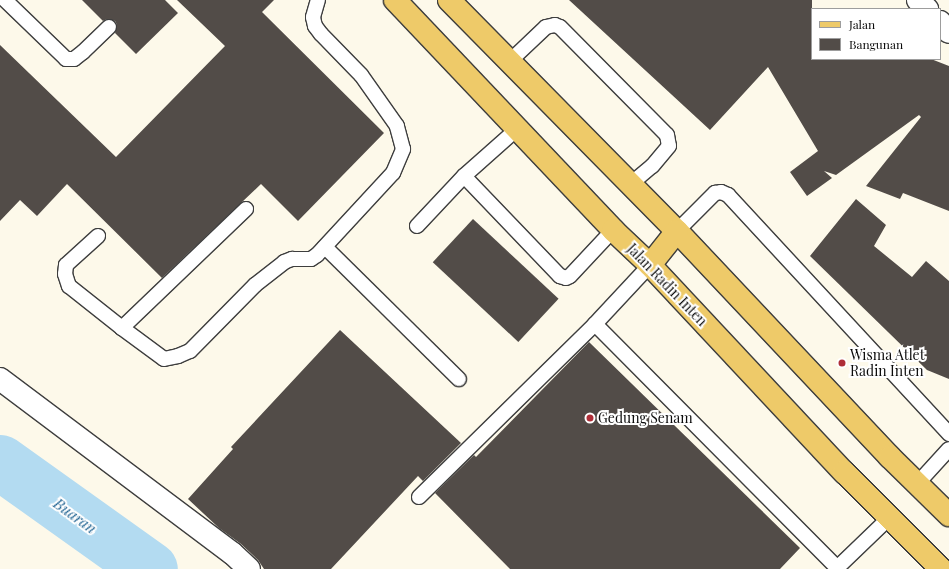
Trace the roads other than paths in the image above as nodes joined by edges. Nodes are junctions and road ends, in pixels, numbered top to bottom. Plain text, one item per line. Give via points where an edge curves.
1 (6, 0) edge
2 (318, 0) edge
3 (395, 0) edge
4 (449, 0) edge
5 (918, 0) edge
6 (926, 8) edge
7 (941, 23) edge
8 (109, 27) dead end
9 (949, 32) edge
10 (509, 62) junction
11 (517, 129) junction
12 (464, 176) junction
13 (629, 185) junction
14 (246, 210) dead end
15 (417, 226) dead end
16 (613, 230) junction
17 (677, 231) junction
18 (98, 236) dead end
19 (325, 247) junction
20 (650, 265) junction
21 (595, 324) junction
22 (122, 328) junction
23 (459, 378) dead end
24 (0, 379) edge
25 (949, 434) edge
26 (949, 449) edge
27 (917, 484) junction
28 (419, 497) dead end
29 (949, 515) edge
30 (890, 518) junction
31 (249, 569) edge
32 (837, 569) edge
33 (942, 569) edge

1 - 8 lane via 66,59 74,59
2 - 19 lane via 312,17 314,26 361,75 397,126 403,149 393,173
3 - 11 main road, Jalan Radin Inten
4 - 10 main road
5 - 6 street
7 - 9 street
10 - 13 main road
10 - 13 lane via 546,27 560,27 667,135 669,146 652,166
11 - 12 lane
11 - 16 main road, Jalan Radin Inten
12 - 15 lane
12 - 16 lane via 560,276 570,276
13 - 17 main road
14 - 22 lane
16 - 20 main road, Jalan Radin Inten
17 - 20 main road
17 - 25 lane via 714,193 728,195
17 - 27 main road
18 - 22 lane via 66,265 65,274 69,286
19 - 22 lane via 311,258 292,258 284,262 255,285 190,351 178,356 164,359
19 - 23 lane
20 - 21 lane
20 - 30 main road, Jalan Radin Inten
21 - 28 lane
21 - 32 lane
24 - 31 street via 232,553
26 - 27 lane
27 - 29 main road
30 - 32 lane
30 - 33 main road, Jalan Radin Inten

